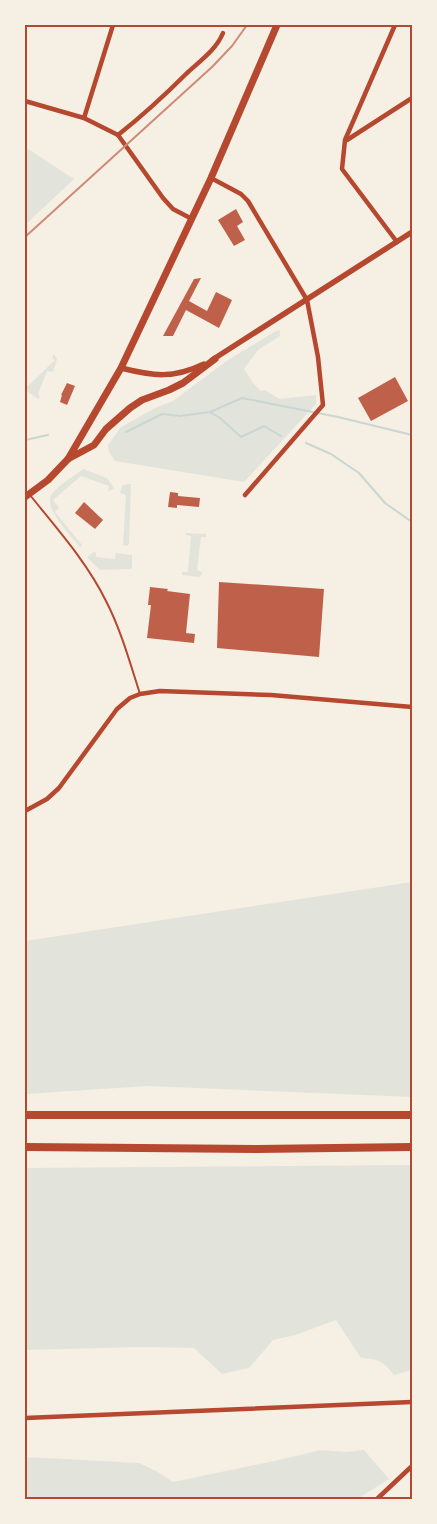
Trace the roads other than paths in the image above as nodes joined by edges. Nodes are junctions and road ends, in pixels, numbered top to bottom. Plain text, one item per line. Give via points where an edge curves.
1 (113, 25) edge
2 (277, 25) edge
3 (395, 25) edge
4 (223, 33) dead end
5 (412, 98) edge
6 (25, 100) edge
7 (84, 118) junction
8 (118, 135) junction
9 (345, 140) junction
10 (211, 178) junction
11 (192, 219) junction
12 (412, 232) edge
13 (397, 242) junction
14 (307, 300) junction
15 (215, 359) junction
16 (121, 368) junction
17 (68, 459) junction
18 (246, 495) dead end
19 (28, 496) edge
20 (140, 694) junction
21 (412, 707) edge
22 (25, 812) edge
23 (25, 1115) edge
24 (412, 1115) edge
25 (25, 1147) edge
26 (412, 1147) edge
27 (412, 1402) edge
28 (25, 1418) edge
29 (412, 1466) edge
30 (377, 1499) edge

1 - 7 street
2 - 10 main road
3 - 9 street
4 - 8 street via 208,54
5 - 9 street
6 - 7 street
7 - 8 street
8 - 11 street via 173,209
9 - 13 street via 342,169
10 - 11 main road
10 - 14 street via 248,201
11 - 16 main road
12 - 13 main road
13 - 14 main road
14 - 15 main road
14 - 18 street via 323,405
15 - 16 main road via 194,370 161,376
15 - 17 main road via 183,383 130,408 106,429 94,445
16 - 17 main road
17 - 19 main road
19 - 20 lane via 87,568 105,599
20 - 21 street via 160,691 271,695
20 - 22 street via 117,709 59,788 47,800
23 - 24 highway
25 - 26 highway
27 - 28 street
29 - 30 street

